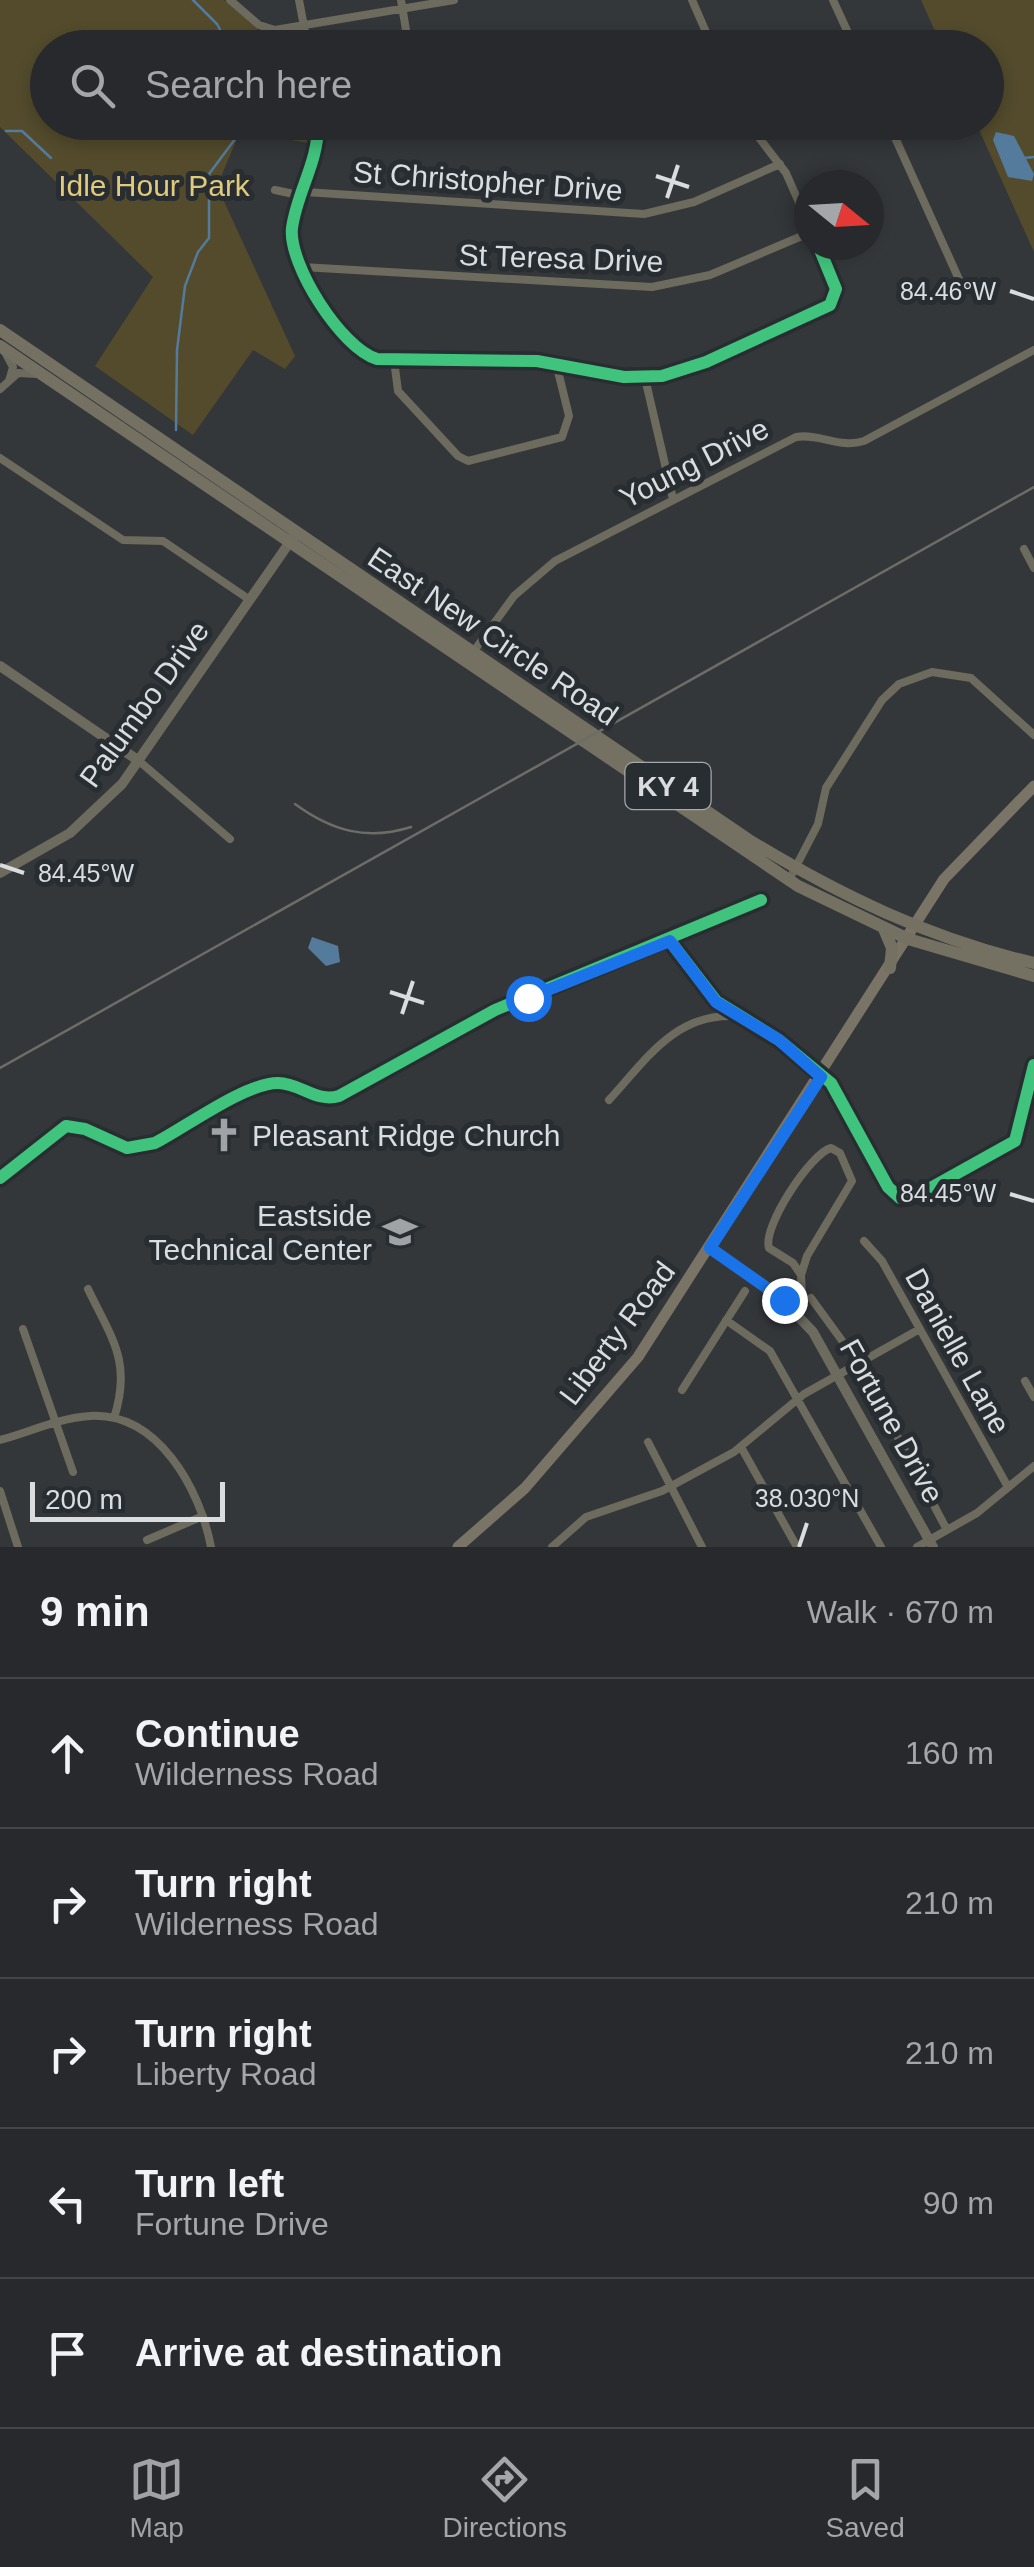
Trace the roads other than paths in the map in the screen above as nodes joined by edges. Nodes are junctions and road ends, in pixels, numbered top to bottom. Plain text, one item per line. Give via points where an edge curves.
1 (230, 0) edge
2 (299, 0) edge
3 (454, 0) edge
4 (692, 0) edge
5 (834, 0) edge
6 (401, 4) edge
7 (304, 23) junction
8 (305, 30) edge
9 (406, 30) edge
10 (706, 30) edge
11 (846, 30) edge
12 (317, 140) edge
13 (761, 140) edge
14 (896, 140) edge
15 (780, 164) junction
16 (275, 190) dead end
17 (794, 193) edge
18 (304, 194) junction
19 (794, 240) edge
20 (825, 260) edge
21 (302, 267) junction
22 (962, 286) dead end
23 (0, 330) edge
24 (2, 347) edge
25 (1034, 350) edge
26 (394, 360) junction
27 (556, 363) junction
28 (46, 376) junction
29 (645, 378) junction
30 (9, 381) junction
31 (0, 389) edge
32 (0, 458) edge
33 (673, 499) junction
34 (293, 537) junction
35 (1024, 549) dead end
36 (1034, 568) edge
37 (250, 600) junction
38 (469, 658) junction
39 (0, 666) edge
40 (1034, 734) edge
41 (139, 762) junction
42 (1034, 786) edge
43 (230, 839) dead end
44 (0, 873) edge
45 (792, 874) junction
46 (761, 900) dead end
47 (884, 929) junction
48 (911, 932) junction
49 (670, 941) junction
50 (1034, 963) edge
51 (890, 968) junction
52 (1034, 976) edge
53 (738, 1017) junction
54 (1034, 1065) edge
55 (821, 1077) junction
56 (609, 1100) dead end
57 (0, 1178) edge
58 (864, 1241) dead end
59 (710, 1248) junction
60 (801, 1275) junction
61 (88, 1289) dead end
62 (745, 1290) dead end
63 (812, 1298) dead end
64 (792, 1308) junction
65 (726, 1320) junction
66 (24, 1329) dead end
67 (918, 1330) junction
68 (860, 1364) junction
69 (840, 1375) junction
70 (1025, 1380) dead end
71 (682, 1390) dead end
72 (1034, 1398) edge
73 (798, 1399) junction
74 (114, 1418) junction
75 (56, 1422) junction
76 (0, 1440) edge
77 (648, 1442) dead end
78 (740, 1447) junction
79 (907, 1458) junction
80 (1034, 1466) edge
81 (890, 1468) junction
82 (72, 1472) dead end
83 (671, 1486) junction
84 (1008, 1487) junction
85 (0, 1491) edge
86 (203, 1516) junction
87 (5, 1523) edge
88 (947, 1530) junction
89 (147, 1540) dead end
90 (931, 1544) edge
91 (18, 1547) edge
92 (211, 1547) edge
93 (458, 1547) edge
94 (552, 1547) edge
95 (702, 1547) edge
96 (797, 1547) edge
97 (882, 1547) edge
98 (917, 1547) edge

1 - 7 street via 264,28
2 - 7 street
3 - 6 street
4 - 10 street
5 - 11 street
6 - 7 street
6 - 9 street
7 - 8 street
12 - 18 street
13 - 15 street
14 - 22 street
15 - 17 street
15 - 18 street, St Christopher Drive via 694,202 644,214
16 - 18 street, St Christopher Drive
18 - 21 street via 292,234
19 - 21 street, St Teresa Drive via 710,276 652,288
20 - 29 street via 835,298 821,311 706,362
21 - 26 street via 354,346 370,358
23 - 34 highway, East New Circle Road / KY 4
24 - 28 highway, East New Circle Road / KY 4
24 - 30 street via 12,366
25 - 33 street, Young Drive via 864,441 796,438
26 - 27 street
26 - 27 street via 398,391 468,460 562,437 569,416
27 - 29 street
28 - 30 street via 24,372
28 - 34 highway, East New Circle Road / KY 4
29 - 33 street
30 - 31 street
32 - 37 street via 123,540 162,541
33 - 38 street, Young Drive via 543,569 514,596
34 - 37 street, Palumbo Drive
34 - 38 highway, East New Circle Road / KY 4
35 - 36 street
37 - 41 street, Palumbo Drive
38 - 45 highway, East New Circle Road / KY 4
39 - 41 street
40 - 45 street via 971,678 941,672 900,684 882,700 826,788 818,824
41 - 43 street
41 - 44 street, Palumbo Drive via 92,816
42 - 48 main road, Liberty Road via 956,865
45 - 47 highway, East New Circle Road / KY 4
45 - 48 highway, East New Circle Road / KY 4
46 - 49 street
47 - 48 highway, East New Circle Road / KY 4
47 - 51 highway via 892,948
48 - 50 highway, East New Circle Road / KY 4
48 - 51 main road, Liberty Road
48 - 52 highway, East New Circle Road / KY 4
49 - 53 street via 716,1002
49 - 57 street via 496,1010 340,1096 265,1084 136,1148 66,1126
51 - 55 main road, Liberty Road
53 - 55 street via 779,1040
53 - 56 street via 701,1019 667,1036
54 - 55 street via 1014,1141 907,1198 892,1191
55 - 59 main road, Liberty Road
58 - 67 street, Danielle Lane via 882,1261
59 - 64 street, Fortune Drive
59 - 93 main road, Liberty Road via 626,1372 525,1488
60 - 60 street via 852,1181 831,1148 814,1159 768,1233 769,1248
60 - 64 street via 803,1288
61 - 74 street via 122,1360
62 - 65 street
63 - 68 street
64 - 69 street, Fortune Drive
65 - 71 street
65 - 73 street via 770,1351
66 - 75 street
67 - 68 street
67 - 84 street, Danielle Lane
68 - 69 street
68 - 79 street
69 - 73 street
69 - 81 street, Fortune Drive
70 - 72 street
73 - 78 street
73 - 97 street
74 - 75 street
74 - 86 street via 164,1447
75 - 76 street
75 - 82 street
77 - 83 street
78 - 83 street
78 - 96 street
79 - 81 street
79 - 88 street
80 - 84 street
81 - 90 street, Fortune Drive
83 - 94 street via 586,1517
83 - 95 street
84 - 88 street
85 - 87 street
86 - 89 street
86 - 92 street
87 - 91 street
88 - 90 street
90 - 98 street

